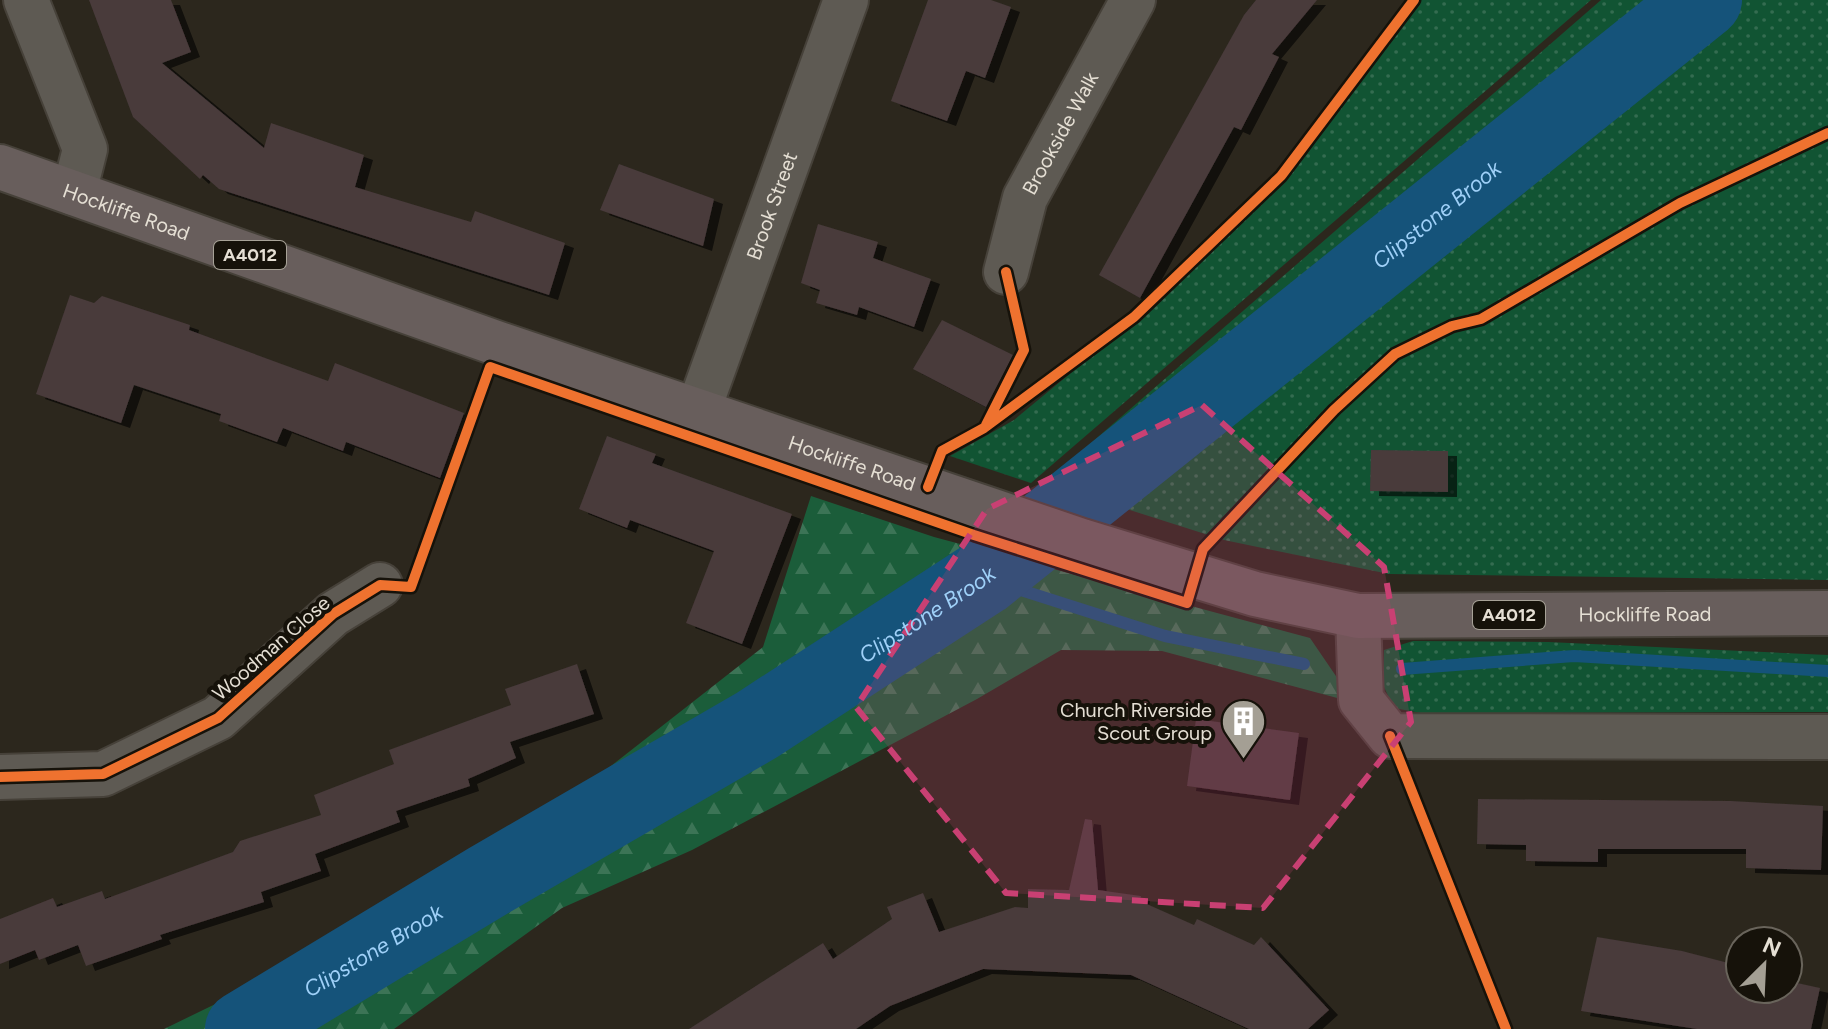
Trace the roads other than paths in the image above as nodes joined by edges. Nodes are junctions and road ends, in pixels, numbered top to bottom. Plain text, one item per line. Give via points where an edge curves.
1 (26, 0) edge
2 (846, 0) edge
3 (1133, 0) edge
4 (0, 167) edge
5 (74, 193) junction
6 (1006, 272) dead end
7 (698, 411) junction
8 (380, 585) dead end
9 (1828, 613) edge
10 (1358, 616) junction
11 (1828, 737) edge
12 (0, 777) edge

1 - 5 street via 85,149
2 - 7 street, Brook Street
3 - 6 street, Brookside Walk via 1025,198
4 - 5 main road, Hockliffe Road / A4012
5 - 7 main road, Hockliffe Road / A4012
7 - 10 main road, Hockliffe Road / A4012 via 1082,541 1255,594
8 - 12 street, Woodman Close via 333,614 218,718 103,774
9 - 10 main road, Hockliffe Road / A4012
10 - 11 street via 1361,700 1390,736

